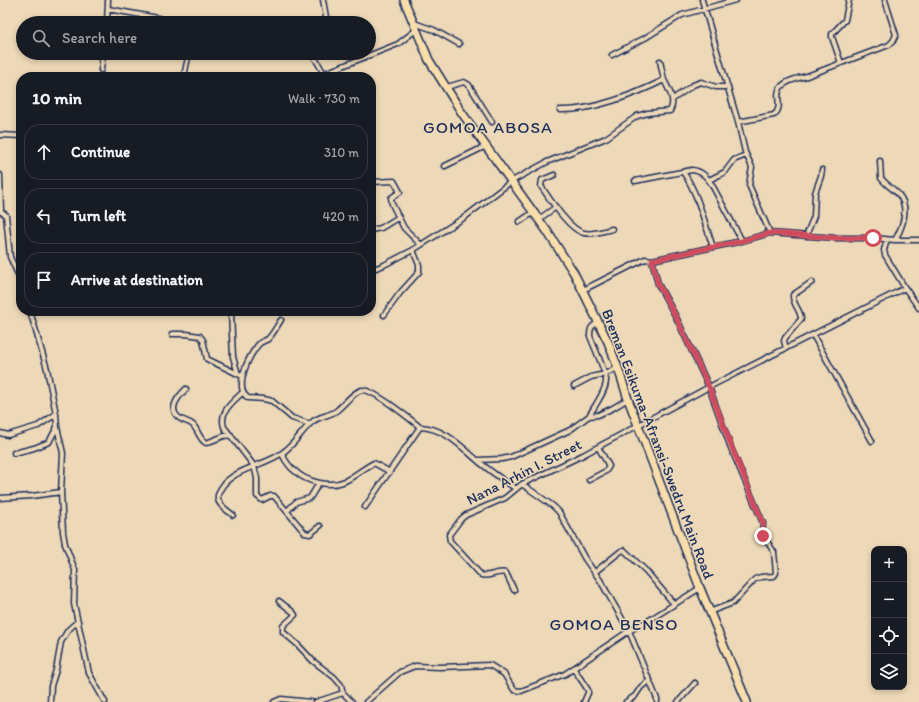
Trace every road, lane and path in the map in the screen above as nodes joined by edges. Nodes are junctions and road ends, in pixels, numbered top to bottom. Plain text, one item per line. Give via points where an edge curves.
1 (108, 0) edge
2 (323, 0) edge
3 (404, 0) edge
4 (702, 0) edge
5 (736, 0) edge
6 (849, 0) edge
7 (884, 0) edge
8 (705, 8) junction
9 (108, 9) junction
10 (108, 16) edge
11 (147, 16) edge
12 (326, 16) edge
13 (415, 27) junction
14 (459, 44) dead end
15 (376, 53) edge
16 (612, 54) dead end
17 (102, 60) edge
18 (187, 60) edge
19 (316, 60) edge
20 (360, 60) edge
21 (660, 61) dead end
22 (841, 63) junction
23 (101, 70) dead end
24 (185, 72) edge
25 (323, 72) edge
26 (332, 72) edge
27 (664, 80) junction
28 (447, 87) junction
29 (728, 87) junction
30 (673, 99) junction
31 (560, 110) dead end
32 (492, 122) dead end
33 (738, 122) junction
34 (0, 135) edge
35 (16, 136) edge
36 (486, 146) junction
37 (746, 155) junction
38 (880, 161) dead end
39 (444, 166) dead end
40 (822, 170) dead end
41 (683, 172) junction
42 (0, 175) edge
43 (554, 175) dead end
44 (636, 180) dead end
45 (709, 180) junction
46 (512, 181) junction
47 (376, 182) edge
48 (556, 207) junction
49 (0, 211) edge
50 (534, 212) junction
51 (399, 217) junction
52 (539, 219) junction
53 (519, 222) dead end
54 (376, 229) edge
55 (612, 229) dead end
56 (770, 233) junction
57 (806, 236) junction
58 (887, 240) junction
59 (896, 240) junction
60 (919, 240) edge
61 (742, 241) junction
62 (421, 245) junction
63 (713, 247) junction
64 (413, 250) junction
65 (652, 260) junction
66 (376, 268) edge
67 (16, 271) edge
68 (812, 282) dead end
69 (904, 288) junction
70 (583, 290) junction
71 (919, 308) edge
72 (384, 315) dead end
73 (31, 316) edge
74 (231, 316) edge
75 (281, 320) dead end
76 (599, 322) junction
77 (172, 334) dead end
78 (813, 335) junction
79 (786, 348) junction
80 (618, 368) junction
81 (605, 374) junction
82 (240, 375) junction
83 (574, 386) dead end
84 (709, 387) junction
85 (186, 389) dead end
86 (244, 392) junction
87 (628, 399) junction
88 (56, 414) junction
89 (589, 416) junction
90 (310, 424) junction
91 (638, 425) junction
92 (57, 427) junction
93 (420, 427) junction
94 (0, 433) edge
95 (231, 435) junction
96 (872, 440) dead end
97 (598, 447) junction
98 (14, 453) dead end
99 (282, 454) junction
100 (477, 460) junction
101 (254, 466) junction
102 (390, 472) junction
103 (588, 480) dead end
104 (319, 483) junction
105 (522, 484) junction
106 (516, 489) junction
107 (62, 492) junction
108 (0, 498) edge
109 (365, 507) dead end
110 (286, 511) junction
111 (234, 515) dead end
112 (320, 526) dead end
113 (595, 572) junction
114 (700, 588) junction
115 (514, 590) dead end
116 (279, 601) dead end
117 (674, 604) junction
118 (709, 612) junction
119 (78, 621) junction
120 (630, 631) junction
121 (574, 669) junction
122 (650, 680) junction
123 (695, 683) dead end
124 (343, 693) junction
125 (373, 697) junction
126 (50, 702) edge
127 (105, 702) edge
128 (274, 702) edge
129 (311, 702) edge
130 (316, 702) edge
131 (352, 702) edge
132 (366, 702) edge
133 (372, 702) edge
134 (584, 702) edge
135 (626, 702) edge
136 (657, 702) edge
137 (678, 702) edge
138 (747, 702) edge

1 - 9 street
2 - 12 street
3 - 13 main road, Breman Esikuma-Afransi-Swedru Main Road
4 - 8 street
5 - 8 street
6 - 22 street via 845,20 832,34
7 - 22 street via 896,35 893,41 889,45
8 - 16 street via 682,15 645,38
8 - 29 street
9 - 10 street
9 - 11 street
13 - 14 street via 434,30
13 - 15 street via 398,44
13 - 28 main road, Breman Esikuma-Afransi-Swedru Main Road via 429,60
17 - 23 street
18 - 24 street
19 - 25 street
20 - 26 street
21 - 27 street
22 - 33 street via 807,76 794,78 781,86 778,90 778,108 774,115
27 - 30 street
27 - 31 street via 588,109
28 - 32 street via 464,82 469,85
28 - 36 main road, Breman Esikuma-Afransi-Swedru Main Road
29 - 30 street via 716,87 701,82
29 - 33 street
30 - 46 street via 670,111 637,116 606,138 547,162
33 - 37 street
34 - 35 street
36 - 39 street
36 - 46 main road, Breman Esikuma-Afransi-Swedru Main Road
37 - 45 street via 734,160 727,170
37 - 56 street via 752,167 749,185
38 - 59 street via 881,178 903,202 902,225
40 - 57 street via 815,193 814,216
41 - 44 street
41 - 45 street via 696,170
41 - 63 street via 694,192
42 - 49 street
43 - 48 street via 542,180 541,184
45 - 61 street
46 - 50 main road, Breman Esikuma-Afransi-Swedru Main Road
46 - 62 street via 465,217
47 - 51 street via 394,181 400,192 391,202
48 - 52 street
48 - 55 street via 582,232
49 - 67 street via 6,216 11,261
50 - 52 main road, Breman Esikuma-Afransi-Swedru Main Road
50 - 53 street
51 - 54 street
51 - 62 street via 404,228
52 - 70 main road, Breman Esikuma-Afransi-Swedru Main Road
56 - 57 street
56 - 61 street
57 - 58 street
58 - 59 street
58 - 69 street via 885,255
59 - 60 street
61 - 63 street
62 - 64 street
63 - 65 street
64 - 66 street
64 - 72 street via 419,272
65 - 70 street via 641,260
65 - 84 street via 658,284
68 - 79 street via 793,295 801,319 785,338
69 - 71 street
69 - 78 street, Nana Arhin I. Street
70 - 76 main road, Breman Esikuma-Afransi-Swedru Main Road
73 - 88 street
74 - 82 street via 233,357
75 - 82 street via 269,338 258,344
76 - 80 main road, Breman Esikuma-Afransi-Swedru Main Road
76 - 81 street via 591,327 590,336
77 - 82 street via 200,336 207,359
78 - 79 street, Nana Arhin I. Street
78 - 96 street
79 - 84 street, Nana Arhin I. Street
80 - 81 street
80 - 87 main road, Breman Esikuma-Afransi-Swedru Main Road
81 - 83 street via 591,377
81 - 89 street via 606,384
82 - 86 street
84 - 91 street, Nana Arhin I. Street
84 - 118 street via 763,523 763,536 774,552 776,573 774,576 754,579 733,603
85 - 95 street via 178,396 175,405 179,418 194,426 206,443
86 - 90 street via 248,398 272,401 292,418
86 - 95 street via 224,413 222,422
87 - 89 street via 598,415
87 - 91 main road, Breman Esikuma-Afransi-Swedru Main Road
88 - 92 street
88 - 94 street via 38,426 8,435
89 - 100 street via 566,432 507,458
90 - 93 street via 337,410 356,393 367,390
90 - 99 street
91 - 97 street, Nana Arhin I. Street
91 - 114 main road, Breman Esikuma-Afransi-Swedru Main Road
92 - 98 street via 50,442
92 - 107 street via 63,453
93 - 100 street via 445,434
93 - 102 street
95 - 101 street
97 - 103 street via 609,466
97 - 105 street, Nana Arhin I. Street
99 - 101 street
99 - 104 street via 297,473
100 - 106 street
101 - 110 street via 258,478 259,499 274,496
101 - 111 street via 232,476 219,492 219,504
102 - 104 street via 374,464 344,482
102 - 109 street
104 - 110 street via 310,498 296,502
105 - 106 street, Nana Arhin I. Street
105 - 113 street via 556,508
106 - 115 street, Nana Arhin I. Street via 505,498 463,517 448,537 481,575 506,573
107 - 108 street
107 - 119 street via 64,536 74,566 74,601
110 - 112 street via 304,533 310,534
113 - 117 street via 624,550
113 - 120 street
114 - 117 street
114 - 118 main road, Breman Esikuma-Afransi-Swedru Main Road
116 - 124 street via 295,615 283,626 283,632 334,677 341,685
117 - 120 street
118 - 138 main road, Breman Esikuma-Afransi-Swedru Main Road
119 - 126 street via 68,630 61,642
119 - 127 street via 89,673
120 - 121 street
120 - 122 street
121 - 125 street via 561,677 518,691 514,690 502,672 488,665 415,666 400,672
121 - 134 street via 588,690
122 - 135 street
122 - 136 street
123 - 137 street
124 - 130 street
124 - 131 street
125 - 132 street
125 - 133 street
128 - 129 street via 280,699

